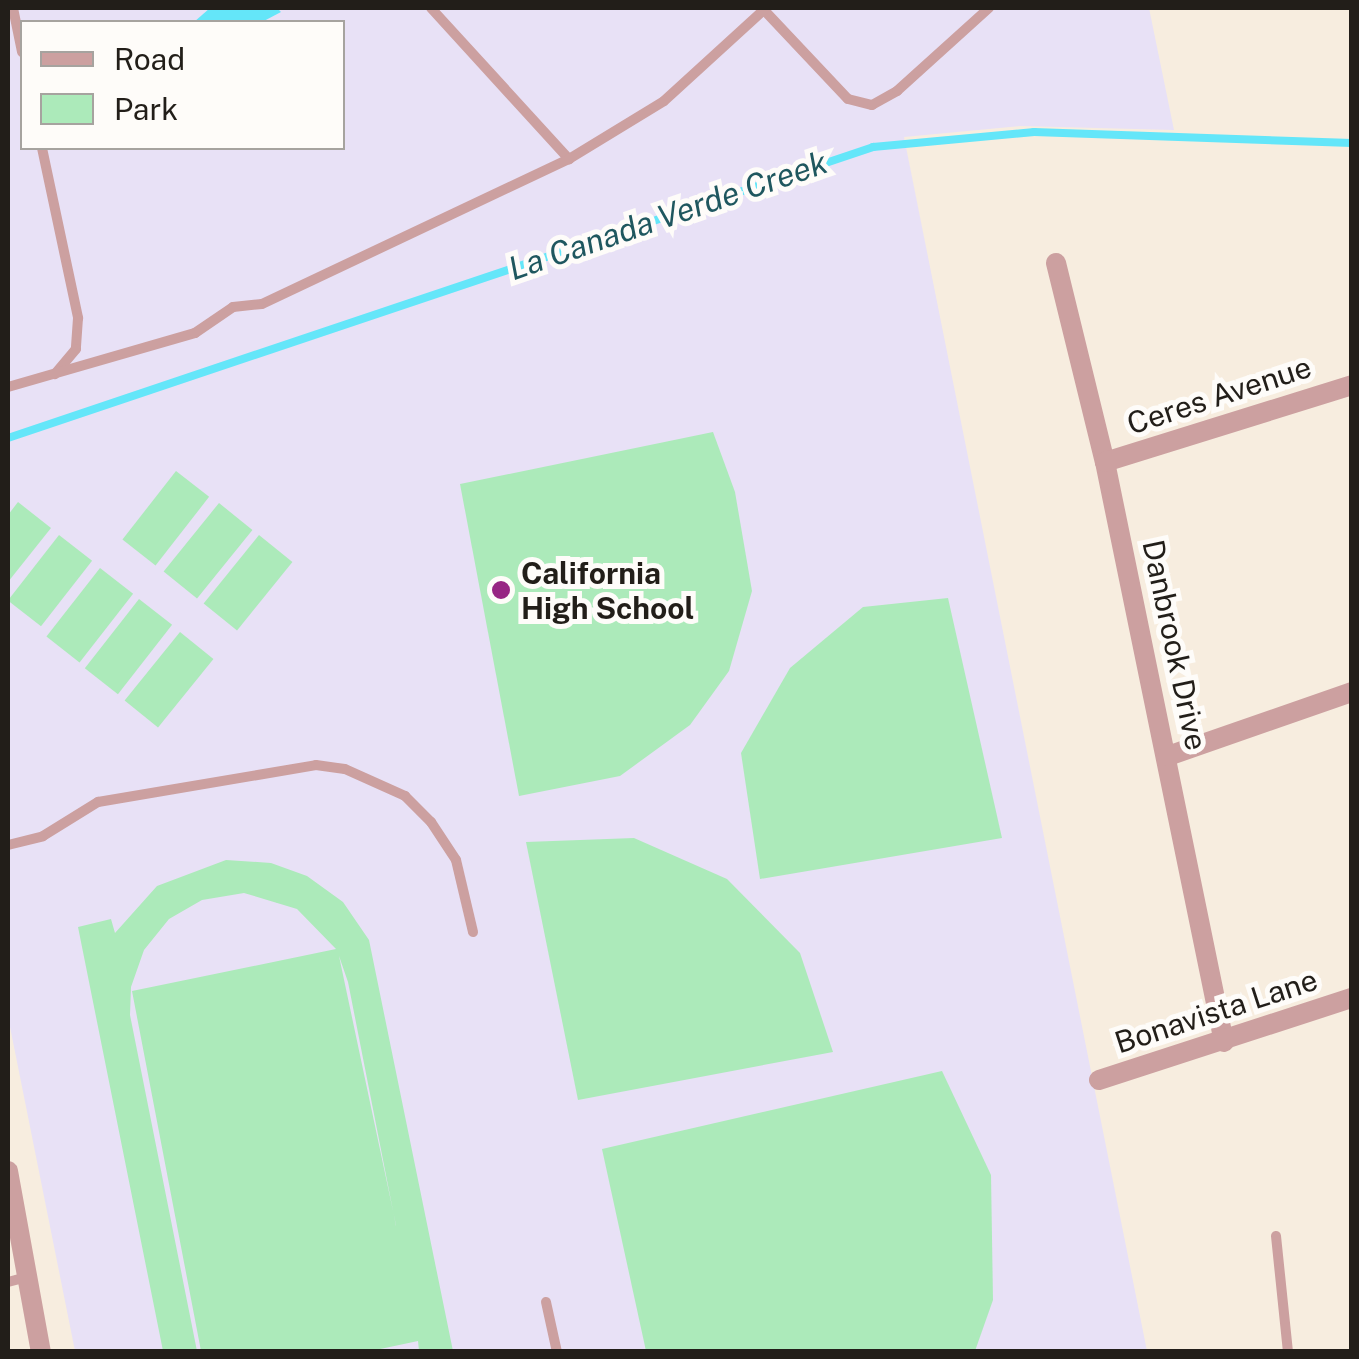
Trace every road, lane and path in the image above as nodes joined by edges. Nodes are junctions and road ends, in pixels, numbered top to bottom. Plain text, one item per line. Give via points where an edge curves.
1 (13, 8) edge
2 (431, 8) edge
3 (989, 8) edge
4 (765, 9) edge
5 (20, 42) edge
6 (42, 150) edge
7 (569, 159) junction
8 (1056, 263) dead end
9 (55, 375) junction
10 (1352, 384) edge
11 (8, 388) edge
12 (1106, 462) junction
13 (1352, 692) edge
14 (1168, 756) junction
15 (8, 845) edge
16 (473, 932) dead end
17 (1352, 998) edge
18 (1224, 1042) junction
19 (1099, 1080) dead end
20 (8, 1171) edge
21 (1276, 1236) dead end
22 (17, 1279) edge
23 (546, 1302) dead end
24 (42, 1352) edge
25 (557, 1352) edge
26 (1288, 1352) edge

1 - 5 lane
2 - 7 lane
3 - 4 lane via 897,92 872,104 848,99
4 - 7 lane via 664,101
6 - 9 lane via 78,318 76,349
7 - 9 lane via 262,304 234,306 195,333
8 - 12 street, Danbrook Drive
9 - 11 lane
10 - 12 street, Ceres Avenue
12 - 14 street, Danbrook Drive
13 - 14 street
14 - 18 street, Danbrook Drive
15 - 16 lane via 43,836 98,802 316,765 346,769 405,796 431,822 456,860
17 - 18 street, Bonavista Lane
18 - 19 street, Bonavista Lane
20 - 22 street
21 - 26 lane
22 - 24 street
23 - 25 lane

